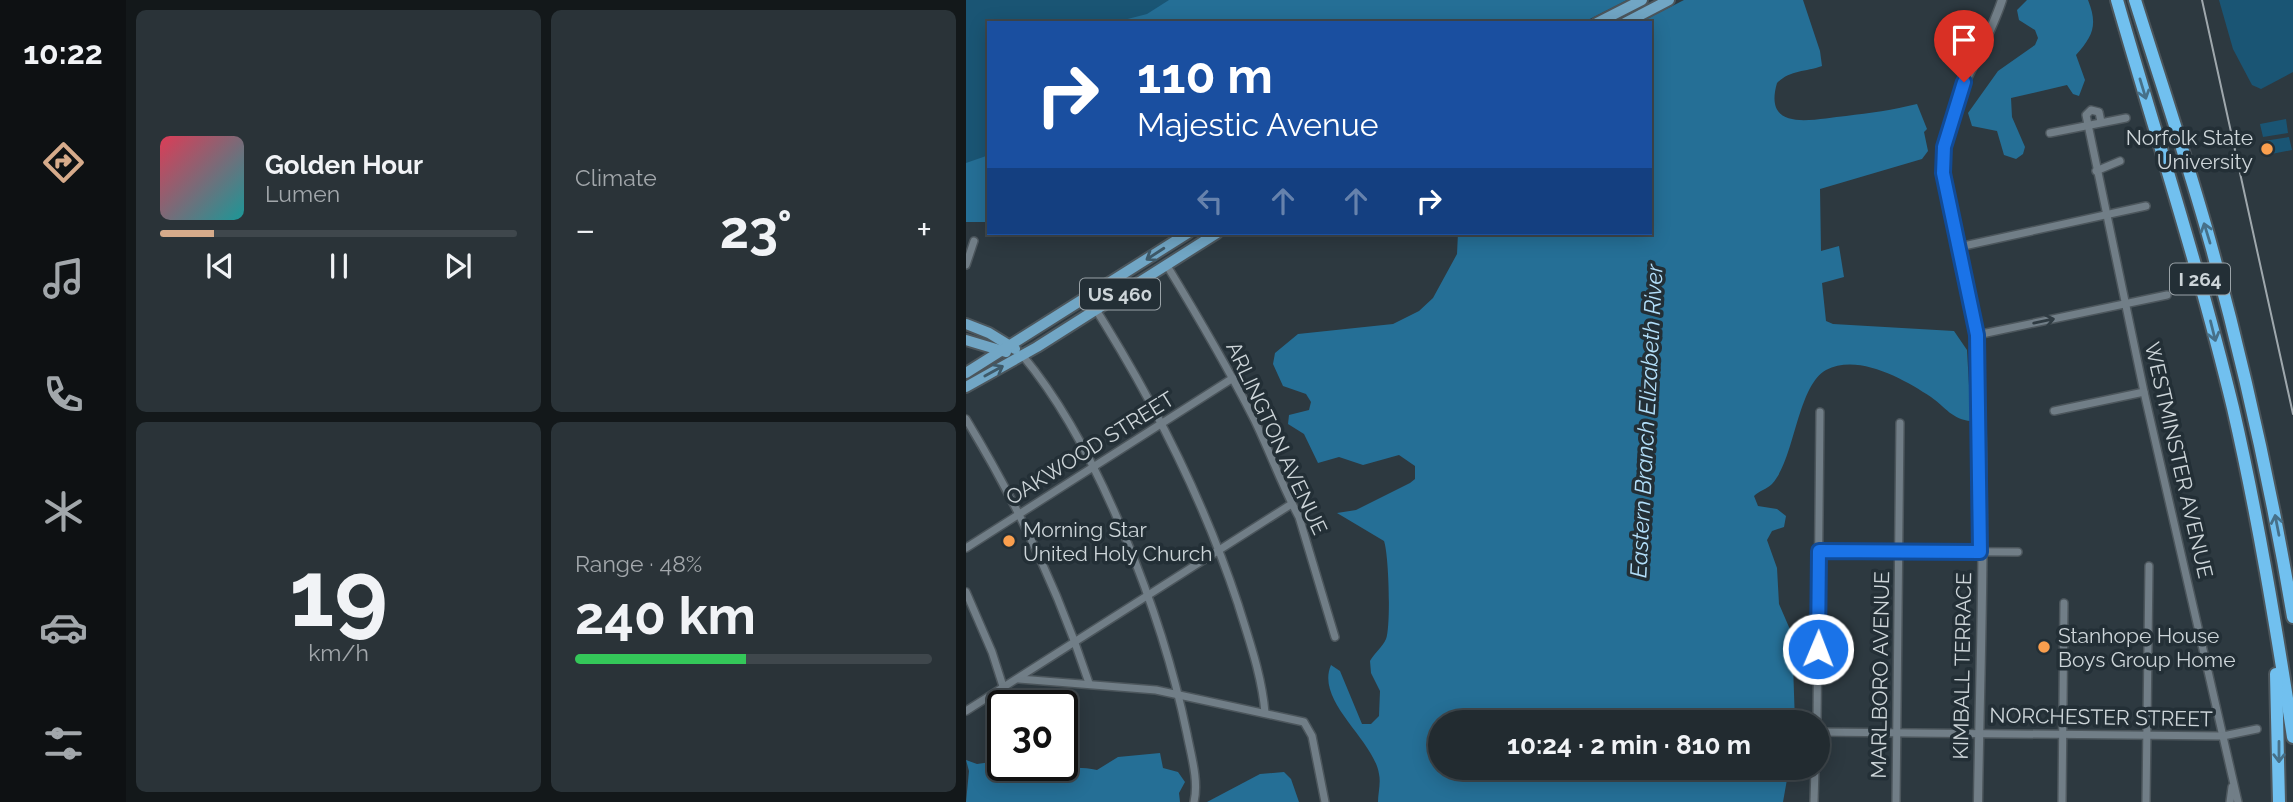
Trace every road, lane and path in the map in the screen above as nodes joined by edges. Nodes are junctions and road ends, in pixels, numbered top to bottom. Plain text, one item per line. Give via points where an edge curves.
1 (1642, 0) edge
2 (1669, 0) edge
3 (2002, 0) edge
4 (2111, 0) edge
5 (2117, 0) edge
6 (2135, 0) edge
7 (2141, 0) edge
8 (1601, 21) edge
9 (1629, 21) edge
10 (2130, 44) junction
11 (2153, 57) junction
12 (2126, 118) dead end
13 (2101, 122) junction
14 (2088, 125) junction
15 (2050, 133) dead end
16 (2120, 161) dead end
17 (2096, 171) junction
18 (2146, 206) dead end
19 (2106, 214) junction
20 (1185, 235) edge
21 (1214, 235) edge
22 (974, 241) dead end
23 (1959, 247) junction
24 (1166, 264) junction
25 (966, 265) edge
26 (2167, 295) dead end
27 (1088, 297) junction
28 (2125, 303) junction
29 (1096, 309) junction
30 (966, 324) edge
31 (1977, 335) junction
32 (966, 340) edge
33 (1007, 349) junction
34 (1023, 356) junction
35 (966, 373) edge
36 (1233, 378) junction
37 (966, 387) edge
38 (2144, 392) junction
39 (2054, 411) dead end
40 (1820, 412) dead end
41 (966, 419) edge
42 (1162, 423) junction
43 (1900, 423) dead end
44 (1092, 467) junction
45 (1290, 505) junction
46 (1021, 513) junction
47 (966, 548) edge
48 (1219, 550) junction
49 (1819, 551) junction
50 (1899, 551) junction
51 (1980, 552) junction
52 (2018, 552) dead end
53 (2149, 566) dead end
54 (966, 592) edge
55 (1147, 596) junction
56 (2064, 603) dead end
57 (2293, 617) edge
58 (2277, 635) junction
59 (1335, 637) dead end
60 (1075, 641) junction
61 (1018, 679) junction
62 (1089, 683) junction
63 (1005, 688) junction
64 (1177, 693) junction
65 (1816, 710) edge
66 (966, 711) edge
67 (1265, 713) junction
68 (2257, 729) dead end
69 (1830, 732) edge
70 (1897, 732) junction
71 (1979, 733) junction
72 (2063, 734) junction
73 (2146, 735) junction
74 (2223, 736) junction
75 (2293, 737) edge
76 (2233, 779) junction
77 (1815, 780) edge
78 (1195, 798) edge
79 (1325, 799) edge
80 (1814, 802) edge
81 (1896, 802) edge
82 (1978, 802) edge
83 (2062, 802) edge
84 (2146, 802) edge
85 (2230, 802) edge
86 (2238, 802) edge
87 (2279, 802) edge

1 - 8 main road
2 - 9 main road
3 - 23 street, KIMBALL TERRACE via 1992,30 1964,82 1944,147 1943,173
4 - 10 highway
5 - 10 highway, I 264
6 - 11 highway, I 264
7 - 11 highway
10 -> 58 highway, I 264 via 2222,364
57 -> 11 highway, I 264 via 2237,343
12 - 13 street
13 - 14 street
13 - 14 street via 2099,112 2091,110 2086,115
14 - 15 street
14 - 17 street, WESTMINSTER AVENUE
16 - 17 street
17 - 19 street, WESTMINSTER AVENUE
18 - 19 street
19 - 23 street
19 - 28 street, WESTMINSTER AVENUE
20 -> 27 main road, US 460
21 - 24 main road, US 460
22 - 25 street
23 - 31 street, KIMBALL TERRACE
24 - 29 main road, US 460
24 - 36 street, ARLINGTON AVENUE
26 - 28 street
27 - 29 street
27 - 33 main road, US 460
31 -> 28 street
28 - 38 street, WESTMINSTER AVENUE
29 - 34 main road, US 460
29 - 42 street
30 - 33 main road
31 - 51 street, KIMBALL TERRACE
32 - 33 main road
33 - 34 main road
33 - 35 main road
37 -> 34 main road
34 - 44 street
36 - 42 street, OAKWOOD STREET
36 - 45 street, ARLINGTON AVENUE
38 - 39 street
38 - 74 street, WESTMINSTER AVENUE
40 - 49 street
41 - 46 street
42 - 44 street, OAKWOOD STREET
42 - 48 street
43 - 50 street, MARLBORO AVENUE
44 - 46 street, OAKWOOD STREET
44 - 55 street
45 - 48 street
45 - 59 street, ARLINGTON AVENUE via 1299,517 1316,566
46 - 47 street, OAKWOOD STREET
46 - 60 street
48 - 55 street
48 - 67 street via 1257,666
49 - 50 street
49 - 65 street
50 - 51 street
50 - 70 street, MARLBORO AVENUE
51 - 52 street
51 - 71 street, KIMBALL TERRACE
53 - 73 street
54 - 63 street
55 - 60 street
55 - 64 street
56 - 72 street
58 - 75 highway, I 264
58 -> 87 highway
60 - 61 street
60 - 62 street
61 - 62 street
61 - 63 street
62 - 64 street
63 - 66 street
64 - 67 street
64 - 78 street
67 - 79 street via 1304,722 1311,733
68 - 74 street, NORCHESTER STREET
69 - 70 street, NORCHESTER STREET
70 - 71 street, NORCHESTER STREET
70 - 81 street, MARLBORO AVENUE
71 - 72 street, NORCHESTER STREET
71 - 82 street, KIMBALL TERRACE
72 - 73 street, NORCHESTER STREET
72 - 83 street
73 - 74 street, NORCHESTER STREET
73 - 84 street
74 - 76 street, WESTMINSTER AVENUE
76 - 85 street
76 - 86 street, WESTMINSTER AVENUE
77 - 80 street

